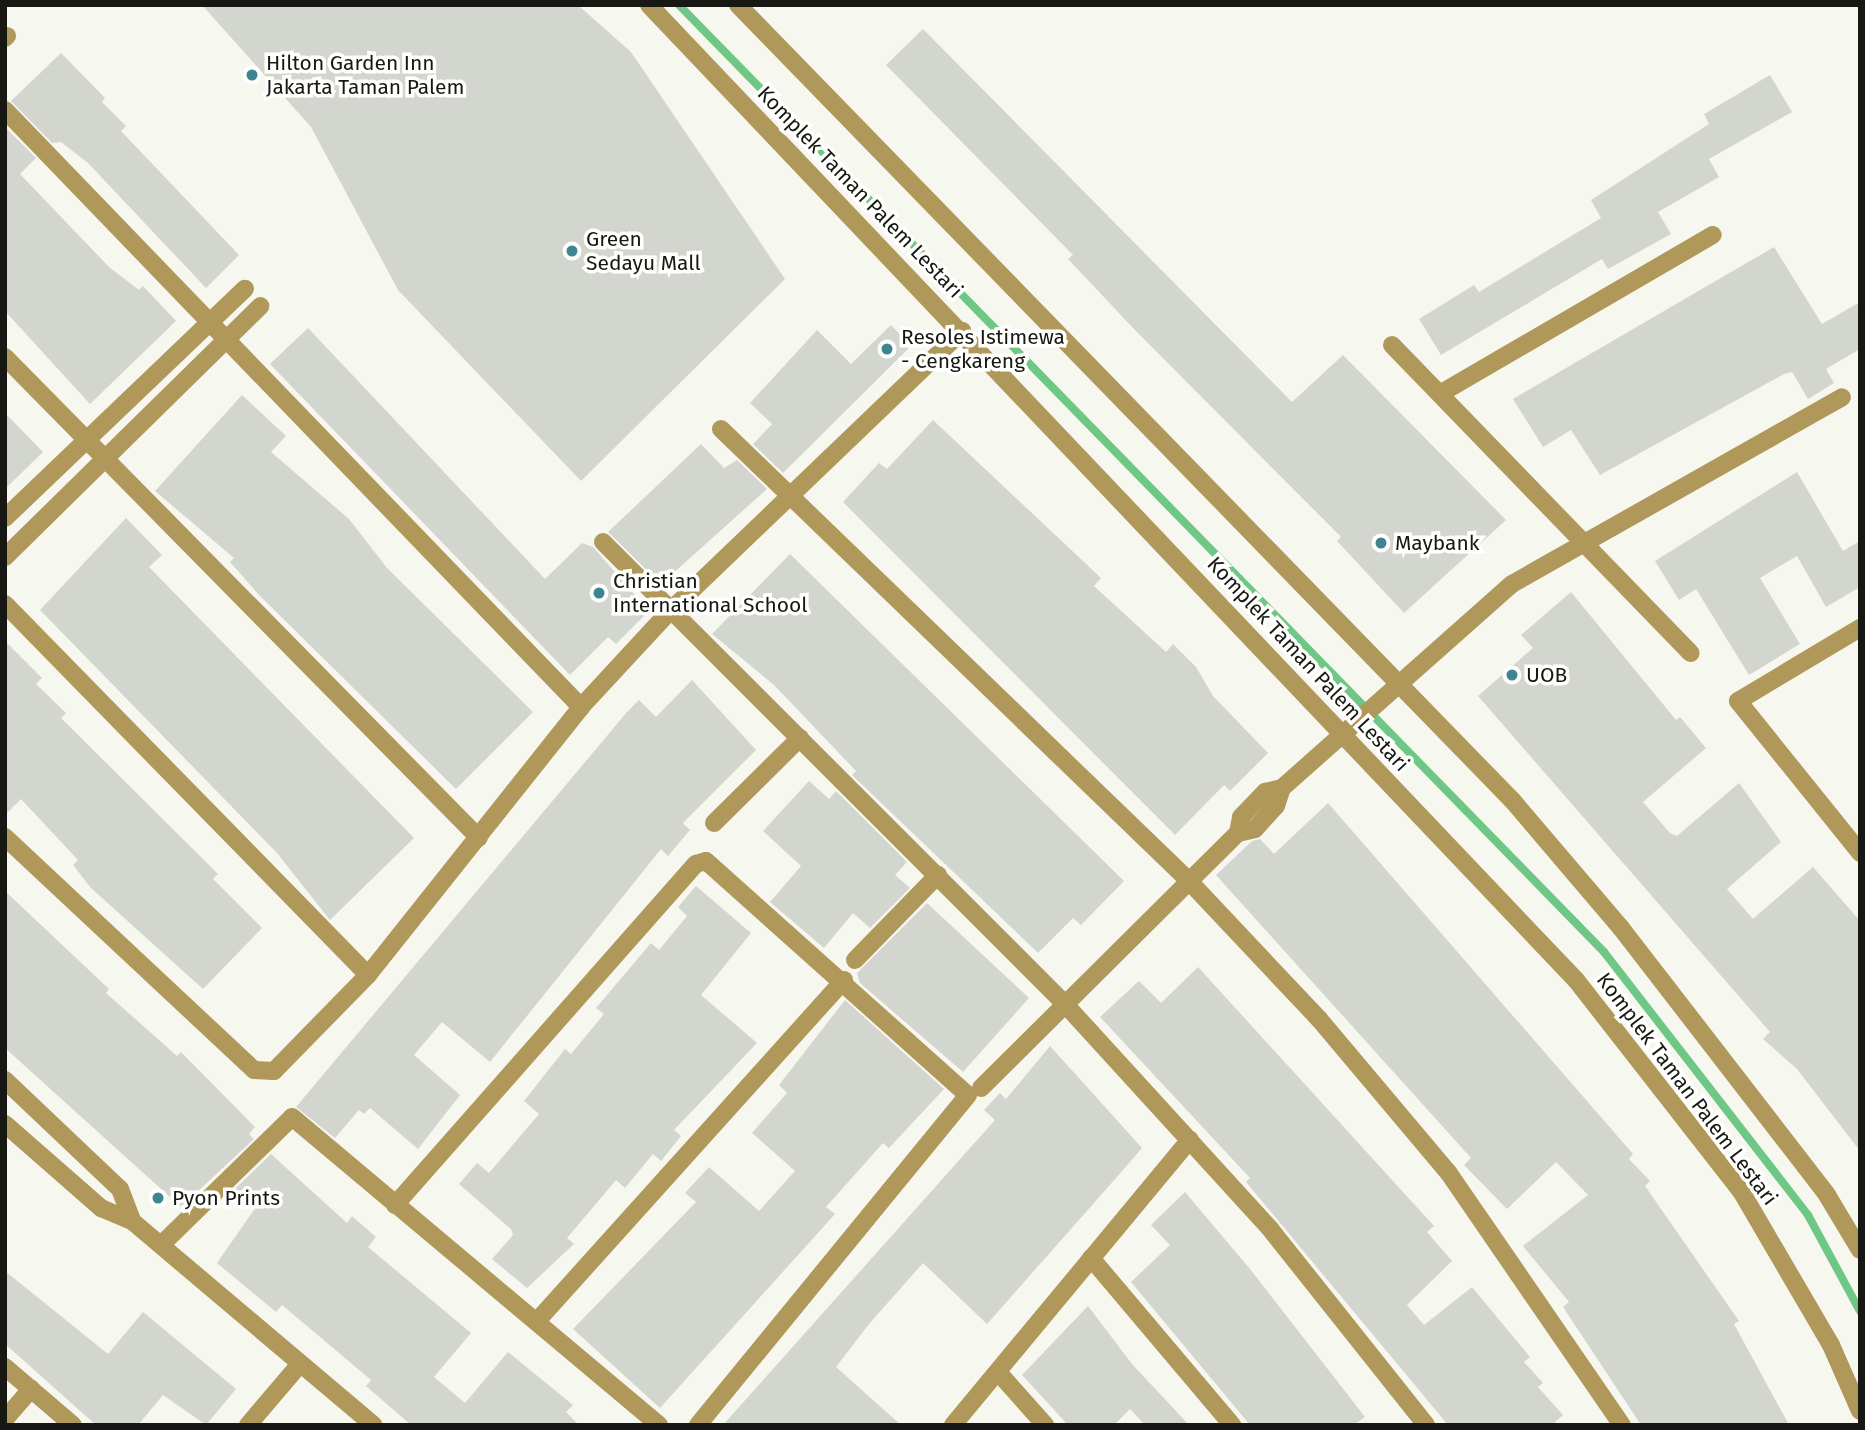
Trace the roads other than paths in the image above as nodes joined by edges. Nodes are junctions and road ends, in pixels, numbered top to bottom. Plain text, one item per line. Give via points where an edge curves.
1 (649, 5) edge
2 (738, 5) edge
3 (5, 110) edge
4 (1713, 235) dead end
5 (245, 289) dead end
6 (260, 306) dead end
7 (209, 322) junction
8 (962, 331) junction
9 (226, 339) junction
10 (1392, 345) dead end
11 (5, 357) edge
12 (1443, 392) junction
13 (1842, 397) dead end
14 (721, 429) dead end
15 (85, 441) junction
16 (102, 458) junction
17 (786, 494) junction
18 (5, 518) edge
19 (1584, 541) junction
20 (603, 542) dead end
21 (5, 557) edge
22 (5, 604) edge
23 (670, 611) junction
24 (1860, 628) edge
25 (1690, 653) dead end
26 (1397, 684) junction
27 (581, 707) junction
28 (1349, 727) junction
29 (800, 738) junction
30 (714, 823) dead end
31 (5, 836) edge
32 (479, 838) junction
33 (1860, 853) edge
34 (938, 875) junction
35 (1188, 880) junction
36 (855, 960) dead end
37 (368, 975) junction
38 (844, 979) junction
39 (1064, 1003) junction
40 (5, 1080) edge
41 (981, 1088) dead end
42 (23, 1097) junction
43 (5, 1114) edge
44 (5, 1124) edge
45 (1190, 1140) junction
46 (395, 1205) junction
47 (132, 1221) junction
48 (161, 1245) junction
49 (1859, 1247) edge
50 (1091, 1258) junction
51 (537, 1321) junction
52 (300, 1364) junction
53 (5, 1367) edge
54 (998, 1372) junction
55 (31, 1389) junction
56 (1860, 1411) edge
57 (5, 1419) edge
58 (72, 1425) edge
59 (248, 1425) edge
60 (373, 1425) edge
61 (659, 1425) edge
62 (698, 1425) edge
63 (953, 1425) edge
64 (1045, 1425) edge
65 (1232, 1425) edge
66 (1426, 1425) edge
67 (1622, 1425) edge

1 - 8 street, Komplek Taman Palem Lestari
2 - 26 street, Komplek Taman Palem Lestari
3 - 7 street
4 - 12 street
5 - 7 street
6 - 9 street
7 - 9 street
7 - 15 street
8 - 17 street
8 - 28 street, Komplek Taman Palem Lestari
9 - 16 street
9 - 27 street
10 - 12 street
11 - 15 street
12 - 19 street
13 - 19 street
14 - 17 street
15 - 16 street
15 - 18 street
16 - 21 street
16 - 32 street
17 - 23 street
17 - 35 street
19 - 25 street
19 - 26 street via 1489,601
20 - 23 street
22 - 37 street
23 - 27 street
23 - 29 street
24 - 33 street via 1738,701
26 - 28 street
26 - 49 street, Komplek Taman Palem Lestari via 1512,800 1620,928 1827,1195
27 - 32 street
28 - 35 street via 1282,788 1276,806 1255,829 1238,833
28 - 56 street, Komplek Taman Palem Lestari via 1576,980 1734,1182 1831,1345
29 - 30 street
29 - 34 street
31 - 37 street via 263,1074 274,1071
32 - 37 street
34 - 36 street
34 - 39 street
35 - 39 street
35 - 67 street via 1319,1019 1447,1172
38 - 46 street via 706,861 698,862
38 - 51 street
38 - 62 street via 962,1085 968,1100
39 - 41 street
39 - 45 street
40 - 42 street
42 - 43 street
42 - 47 street via 120,1189
44 - 47 street via 100,1208
45 - 50 street
45 - 66 street via 1354,1328
46 - 48 street via 292,1117
46 - 51 street
47 - 48 street
48 - 52 street
50 - 54 street
50 - 65 street
51 - 61 street
52 - 59 street
52 - 60 street
53 - 55 street
54 - 63 street
54 - 64 street
55 - 57 street
55 - 58 street

